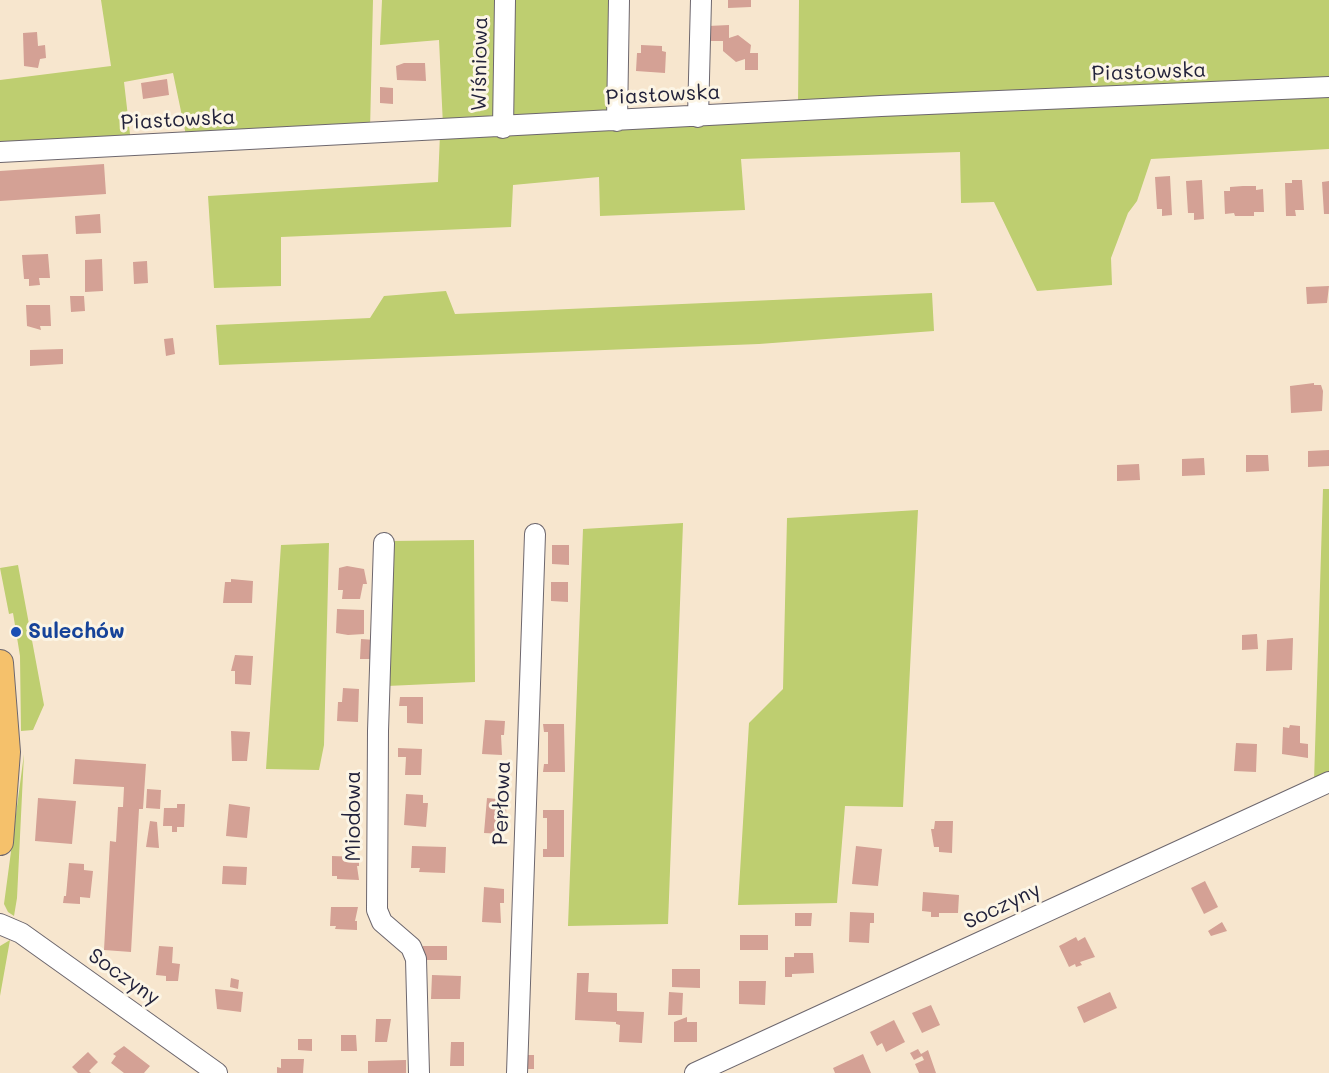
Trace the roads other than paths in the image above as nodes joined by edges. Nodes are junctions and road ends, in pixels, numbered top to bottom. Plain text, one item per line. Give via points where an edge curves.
1 (505, 0) edge
2 (619, 0) edge
3 (701, 0) edge
4 (1329, 87) edge
5 (698, 117) junction
6 (617, 121) junction
7 (503, 128) junction
8 (0, 152) edge
9 (535, 534) dead end
10 (384, 543) dead end
11 (0, 663) edge
12 (1329, 782) edge
13 (0, 842) edge
14 (0, 924) edge
15 (217, 1073) edge
16 (419, 1073) edge
17 (517, 1073) edge
18 (695, 1073) edge

1 - 7 street, Wiśniowa
2 - 6 street
3 - 5 street
4 - 5 street, Piastowska
5 - 6 street, Piastowska
6 - 7 street, Piastowska
7 - 8 street, Piastowska
9 - 17 street, Perłowa
10 - 16 street, Miodowa via 377,910 382,922 411,947 416,958
11 - 13 main road via 7,752
12 - 18 street, Soczyny
14 - 15 street, Soczyny via 21,933

